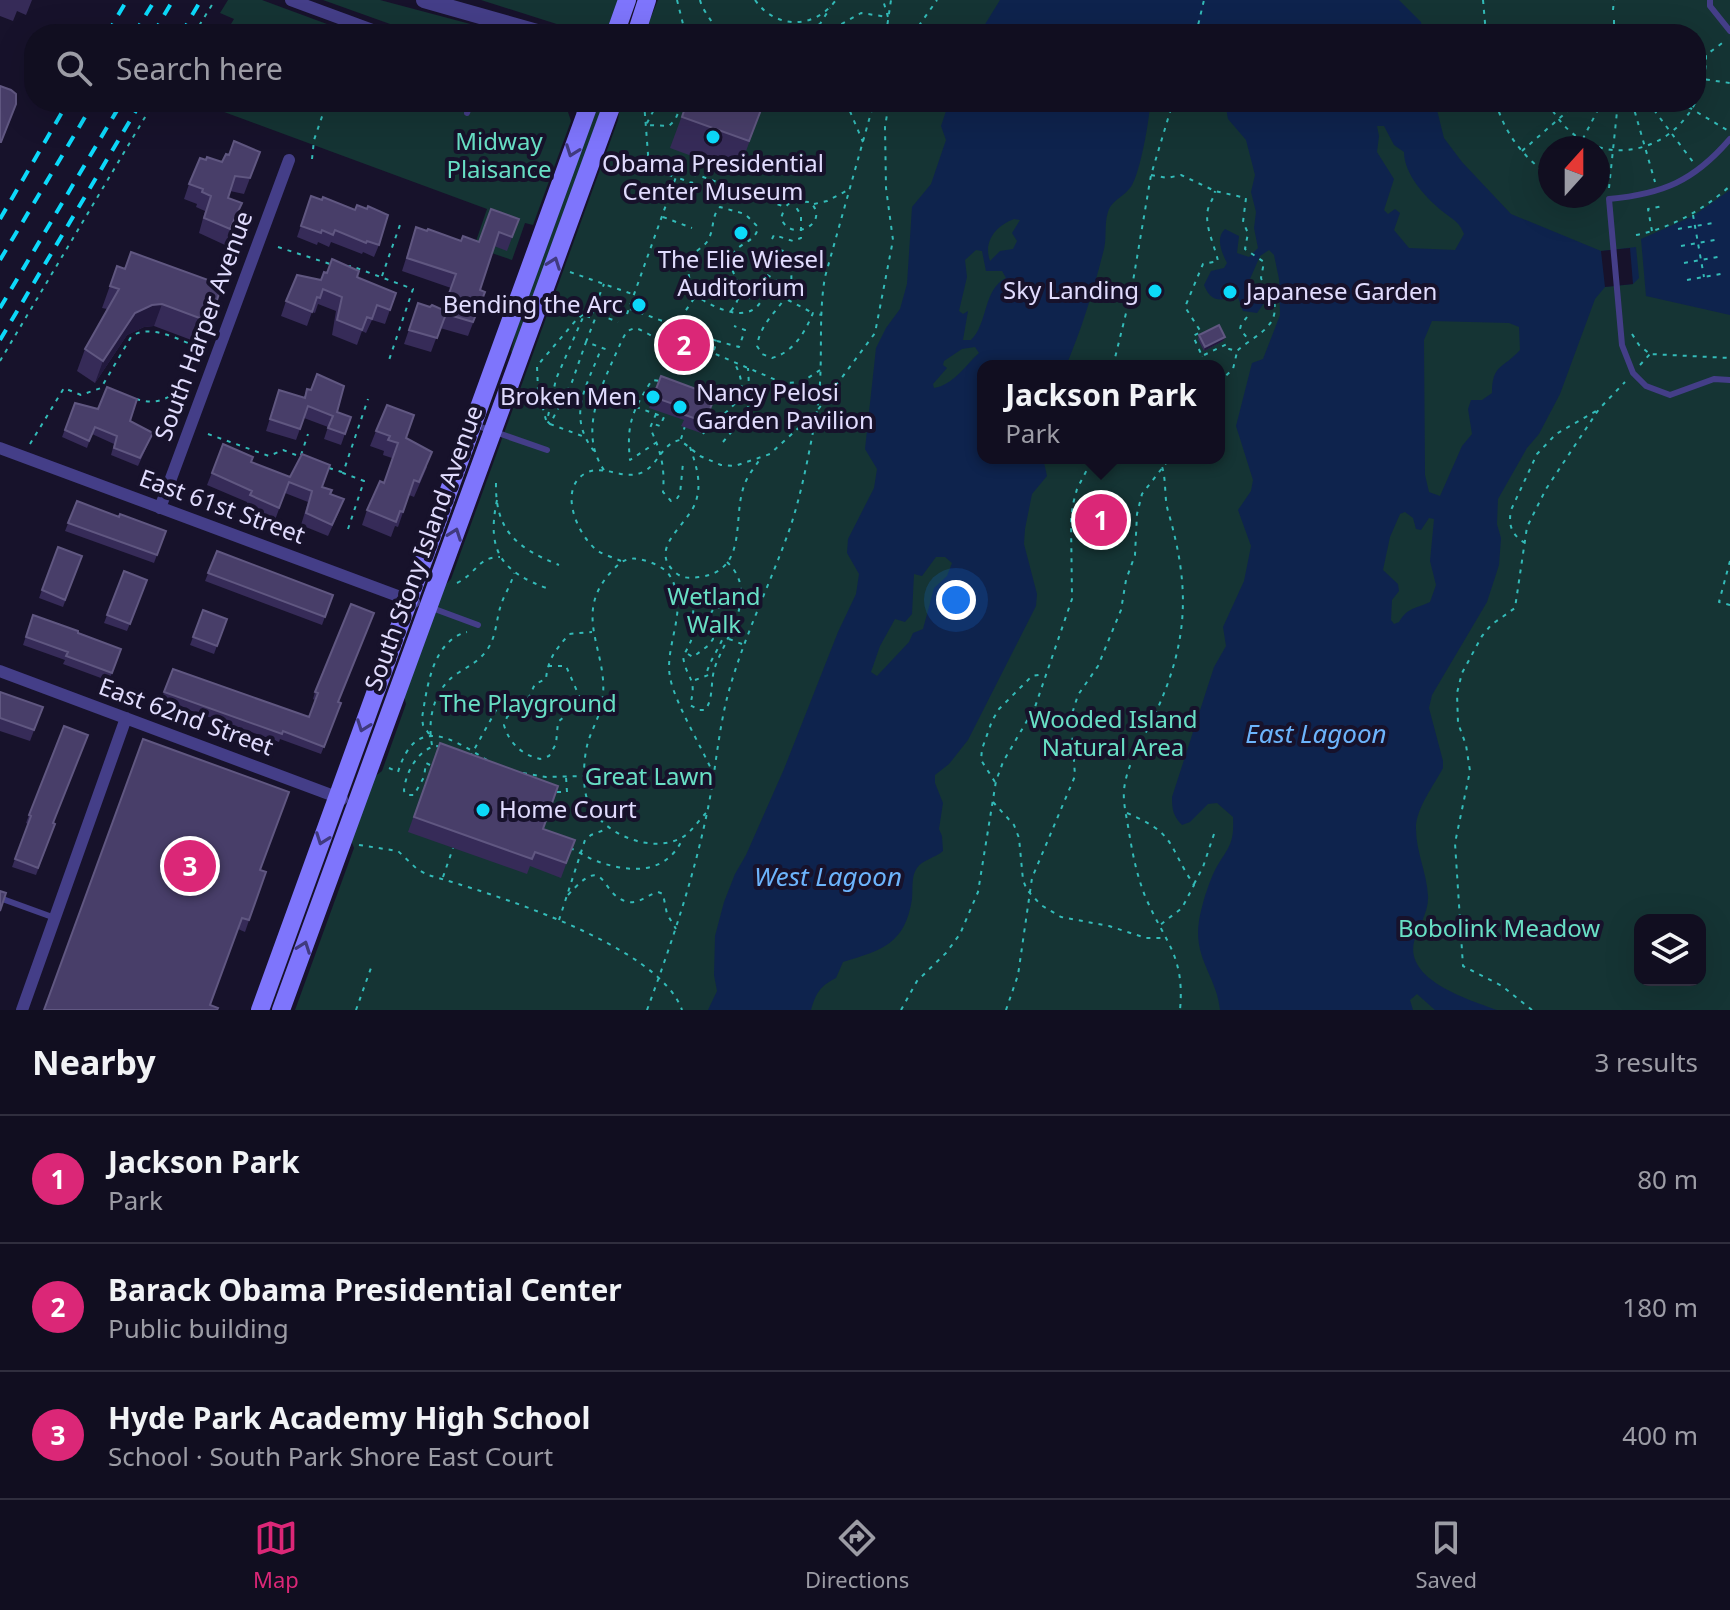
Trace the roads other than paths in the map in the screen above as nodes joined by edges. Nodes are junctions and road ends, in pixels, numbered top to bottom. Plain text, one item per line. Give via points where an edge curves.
1 (291, 0) edge
2 (424, 0) edge
3 (627, 0) edge
4 (647, 0) edge
5 (1710, 0) edge
6 (356, 24) edge
7 (509, 24) edge
8 (619, 24) edge
9 (639, 24) edge
10 (1730, 31) edge
11 (587, 112) edge
12 (609, 112) edge
13 (1730, 139) edge
14 (289, 160) dead end
15 (1730, 380) edge
16 (474, 424) junction
17 (493, 431) junction
18 (0, 448) edge
19 (547, 450) dead end
20 (160, 508) junction
21 (409, 600) junction
22 (428, 607) junction
23 (478, 625) dead end
24 (0, 671) edge
25 (126, 718) junction
26 (337, 797) junction
27 (357, 804) junction
28 (0, 898) edge
29 (55, 918) junction
30 (22, 1010) edge
31 (260, 1010) edge
32 (281, 1010) edge

1 - 6 street
2 - 7 street
3 - 8 main road
4 - 9 main road
5 - 10 lane
11 -> 16 main road, South Stony Island Avenue
17 -> 12 main road, South Stony Island Avenue
13 - 15 lane via 1681,182 1609,199 1622,345 1633,373 1646,386 1670,395 1714,379
14 - 20 street, South Harper Avenue
16 - 17 lane
16 - 21 main road, South Stony Island Avenue
17 - 19 lane
22 -> 17 main road, South Stony Island Avenue
18 - 20 street, East 61st Street
20 - 21 street, East 61st Street
21 - 22 street, East 61st Street
21 -> 26 main road, South Stony Island Avenue
22 - 23 lane
22 - 27 main road, South Stony Island Avenue
24 - 25 street, East 62nd Street
25 - 26 street, East 62nd Street
25 - 29 street
26 - 27 street, East 62nd Street
26 -> 31 main road, South Stony Island Avenue
32 -> 27 main road, South Stony Island Avenue
28 - 29 lane
29 - 30 street

